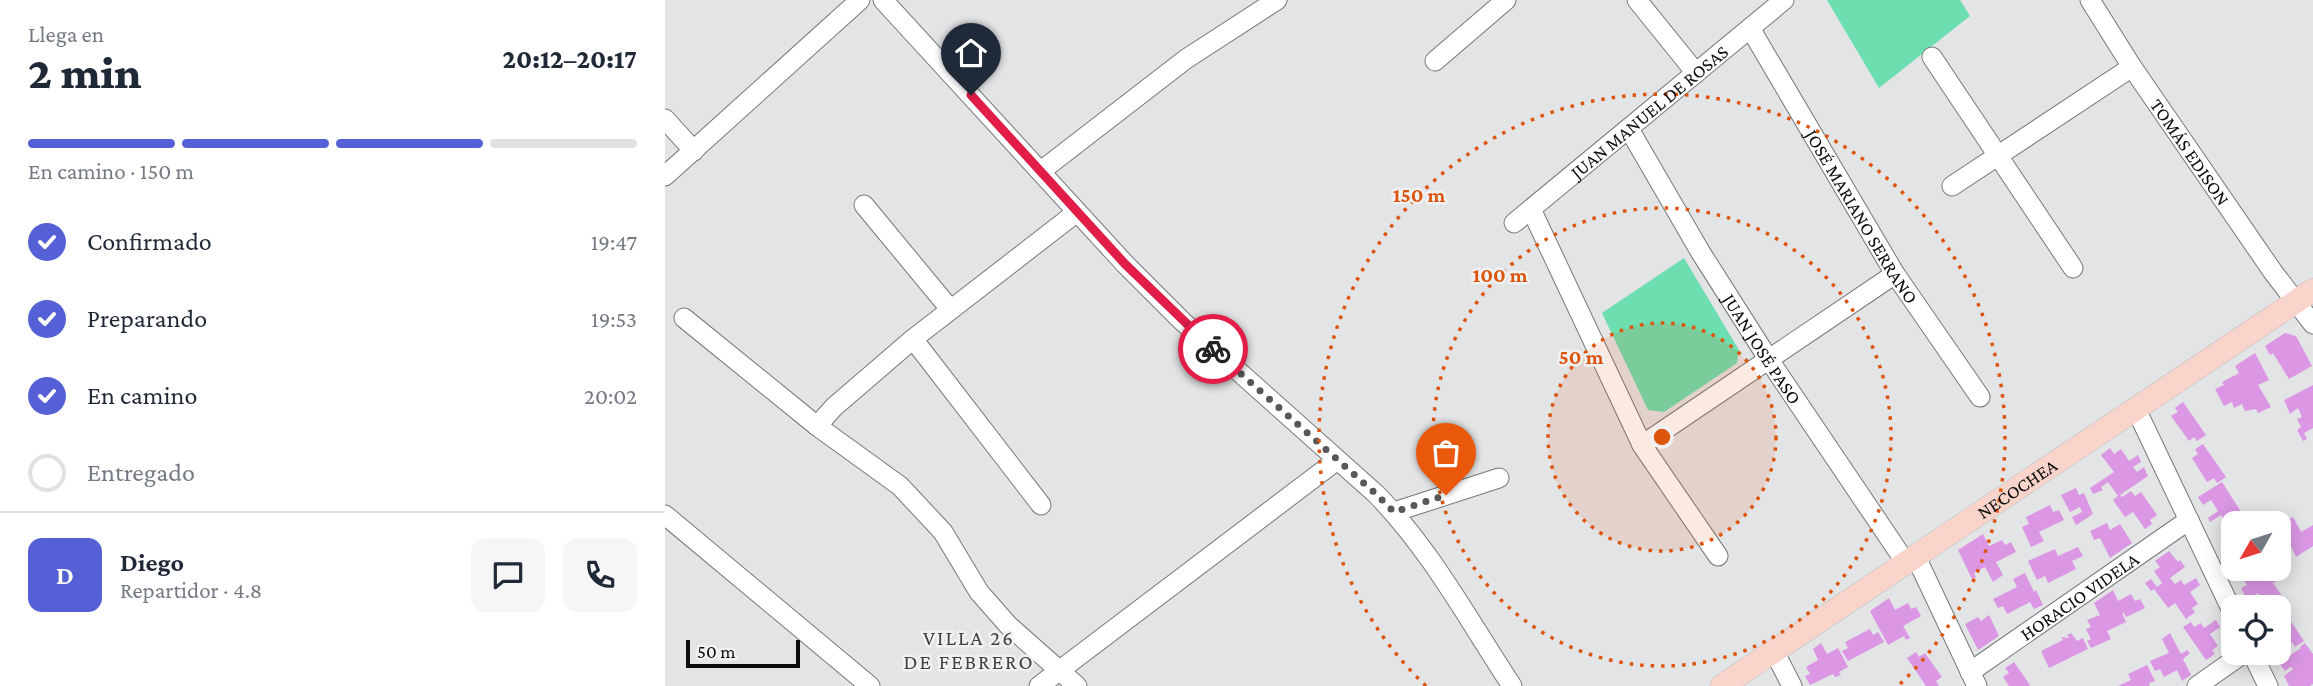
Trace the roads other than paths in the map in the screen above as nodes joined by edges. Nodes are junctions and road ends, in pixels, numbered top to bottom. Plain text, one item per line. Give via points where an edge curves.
1 (860, 0) edge
2 (883, 0) edge
3 (1277, 0) edge
4 (1506, 0) edge
5 (1637, 0) edge
6 (1784, 0) edge
7 (2090, 0) edge
8 (1751, 29) junction
9 (1932, 57) dead end
10 (1435, 61) dead end
11 (2132, 67) junction
12 (1696, 73) junction
13 (665, 119) edge
14 (1629, 129) junction
15 (694, 151) junction
16 (1997, 156) junction
17 (1041, 171) junction
18 (665, 176) edge
19 (1952, 186) dead end
20 (864, 205) dead end
21 (1531, 209) junction
22 (1077, 212) junction
23 (1514, 223) dead end
24 (2073, 268) dead end
25 (1895, 274) junction
26 (2304, 296) edge
27 (950, 309) junction
28 (684, 318) dead end
29 (2313, 324) edge
30 (913, 339) junction
31 (1769, 360) junction
32 (1980, 397) dead end
33 (2136, 409) junction
34 (817, 426) junction
35 (1642, 444) junction
36 (1336, 461) junction
37 (1499, 478) dead end
38 (1041, 505) dead end
39 (1394, 512) junction
40 (665, 515) edge
41 (2189, 520) junction
42 (1718, 556) dead end
43 (1911, 560) junction
44 (2224, 595) edge
45 (1774, 651) junction
46 (2227, 665) edge
47 (2258, 665) edge
48 (1059, 671) junction
49 (1974, 679) edge
50 (870, 686) edge
51 (1039, 686) edge
52 (1077, 686) edge
53 (1511, 686) edge
54 (1722, 686) edge
55 (1792, 686) edge
56 (2197, 686) edge
57 (2268, 686) edge

1 - 15 street
2 - 17 street
3 - 17 street via 1186,59
4 - 10 street
5 - 12 street
6 - 8 street, JUAN MANUEL DE ROSAS
7 - 11 street, TOMÁS EDISON
8 - 12 street, JUAN MANUEL DE ROSAS
8 - 25 street, JOSÉ MARIANO SERRANO
9 - 16 street
11 - 16 street
11 - 26 street, TOMÁS EDISON via 2273,272
12 - 14 street, JUAN MANUEL DE ROSAS
13 - 15 street
14 - 21 street, JUAN MANUEL DE ROSAS
14 - 31 street, JUAN JOSÉ PASO
15 - 18 street
16 - 19 street
16 - 24 street
17 - 22 street
20 - 27 street
21 - 23 street, JUAN MANUEL DE ROSAS
21 - 35 street
22 - 27 street
22 - 36 street via 1182,321
25 - 31 street
25 - 32 street, JOSÉ MARIANO SERRANO
26 - 29 street, TOMÁS EDISON
26 - 33 main road, NECOCHEA
27 - 30 street
28 - 34 street
30 - 34 street
30 - 38 street
31 - 35 street
31 - 43 street, JUAN JOSÉ PASO
33 - 41 street
33 - 43 main road, NECOCHEA
34 - 48 street via 900,486 943,531 979,592
35 - 42 street
36 - 39 street
36 - 48 street
37 - 39 street
39 - 53 street
40 - 50 street
41 - 44 street
41 - 49 street, HORACIO VIDELA
43 - 45 main road, NECOCHEA
43 - 49 street, JUAN JOSÉ PASO
45 - 54 main road, NECOCHEA
45 - 55 street
46 - 56 street
47 - 57 street
48 - 51 street
48 - 52 street

